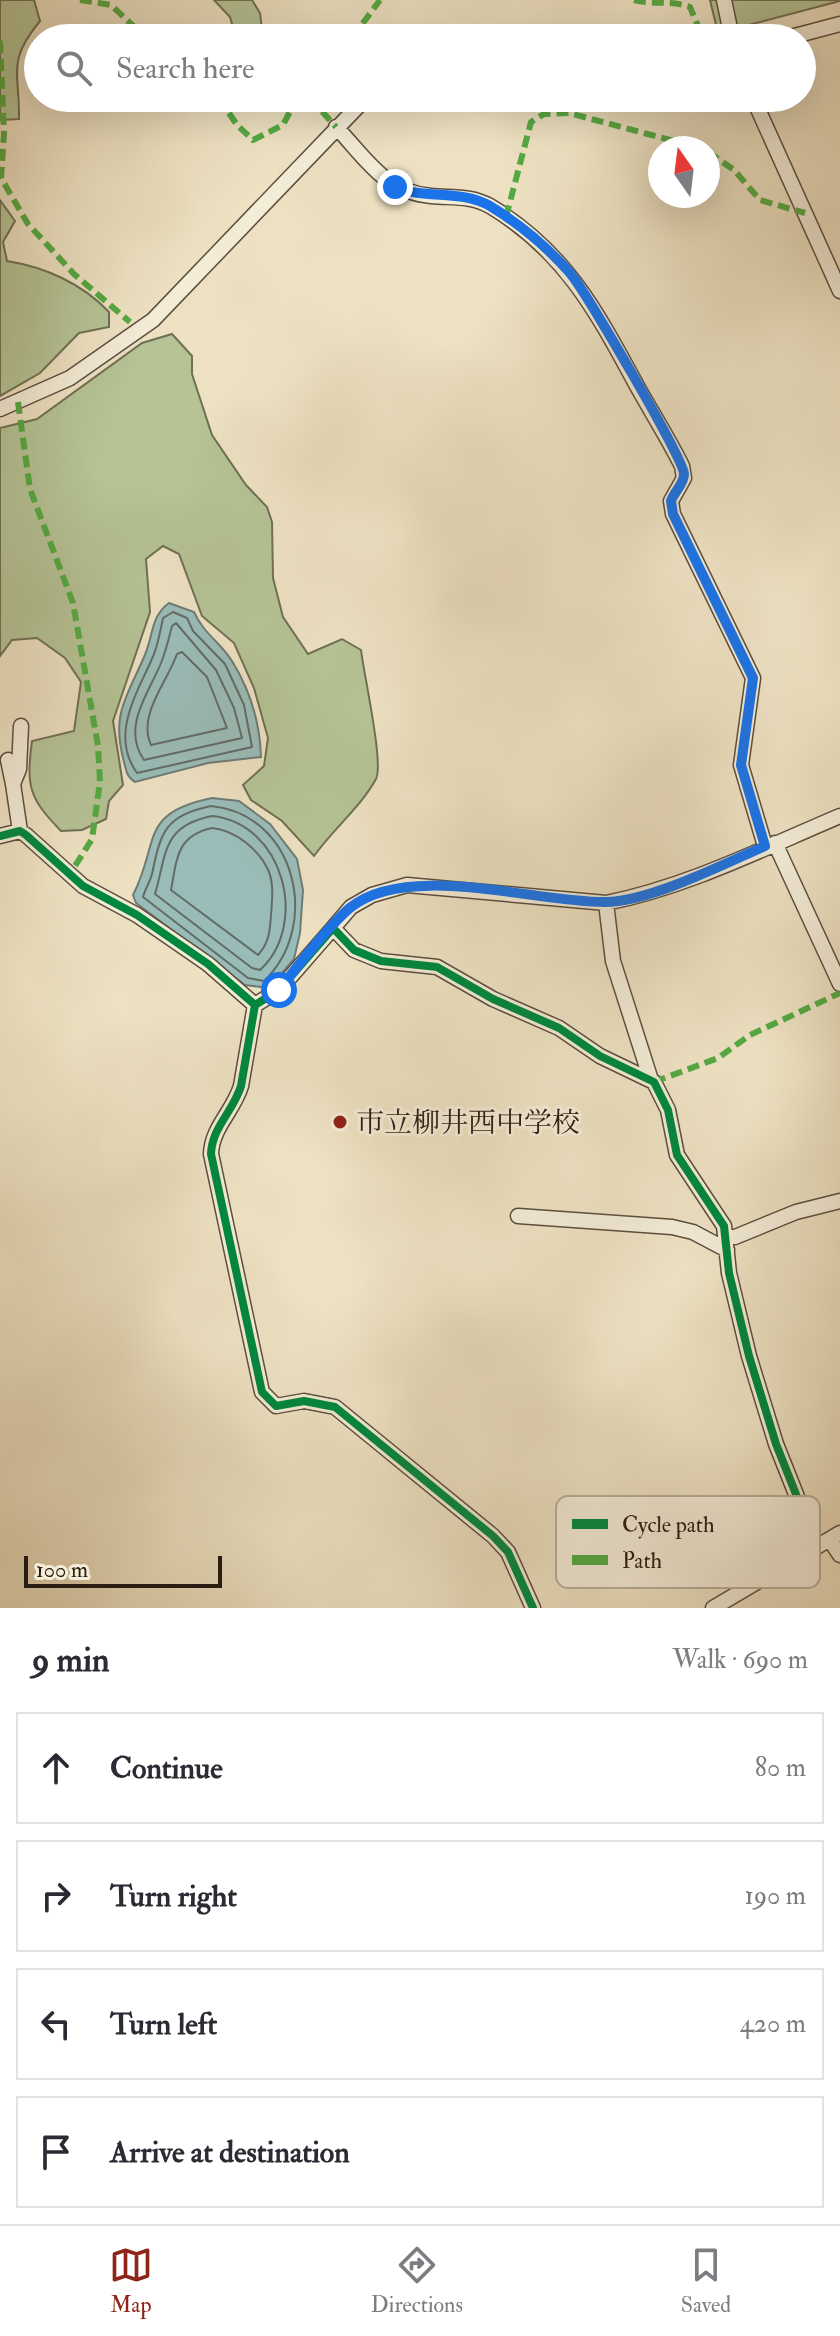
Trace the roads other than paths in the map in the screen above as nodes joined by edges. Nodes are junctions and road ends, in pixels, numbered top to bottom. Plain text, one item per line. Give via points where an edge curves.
1 (724, 0) edge
2 (729, 24) edge
3 (840, 24) edge
4 (816, 30) edge
5 (352, 112) edge
6 (759, 112) edge
7 (336, 127) junction
8 (840, 291) edge
9 (0, 409) edge
10 (21, 726) dead end
11 (8, 760) dead end
12 (13, 784) junction
13 (840, 816) edge
14 (20, 831) junction
15 (0, 836) edge
16 (770, 845) junction
17 (606, 903) junction
18 (333, 928) junction
19 (840, 984) edge
20 (255, 1005) junction
21 (650, 1077) junction
22 (840, 1201) edge
23 (518, 1216) dead end
24 (726, 1243) junction
25 (805, 1496) edge
26 (829, 1540) edge
27 (840, 1555) edge
28 (747, 1588) edge
29 (533, 1608) edge
30 (713, 1608) edge

1 - 2 street
3 - 4 street
5 - 7 street
6 - 8 street
7 - 9 street via 153,320 70,378
7 - 16 street via 395,187 490,206 535,240 586,293 682,466 684,478 671,501 673,514 748,663 753,693 741,765
10 - 12 street
11 - 12 street
12 - 14 street
13 - 16 street
14 - 15 street
14 - 20 street via 83,886 208,964
16 - 17 street via 660,889
16 - 19 street
17 - 18 street via 407,885 351,907
17 - 21 street via 613,961
18 - 20 street via 279,990
18 - 21 street via 354,950 381,961 437,967 559,1028 600,1056
20 - 29 street via 241,1086 215,1131 211,1154 262,1392 276,1406 319,1401 335,1407 493,1536 508,1552
21 - 24 street via 668,1110 677,1155 715,1210
22 - 24 street via 796,1212
23 - 24 street via 672,1227
24 - 25 street via 736,1310 776,1444
26 - 27 street
28 - 30 street

